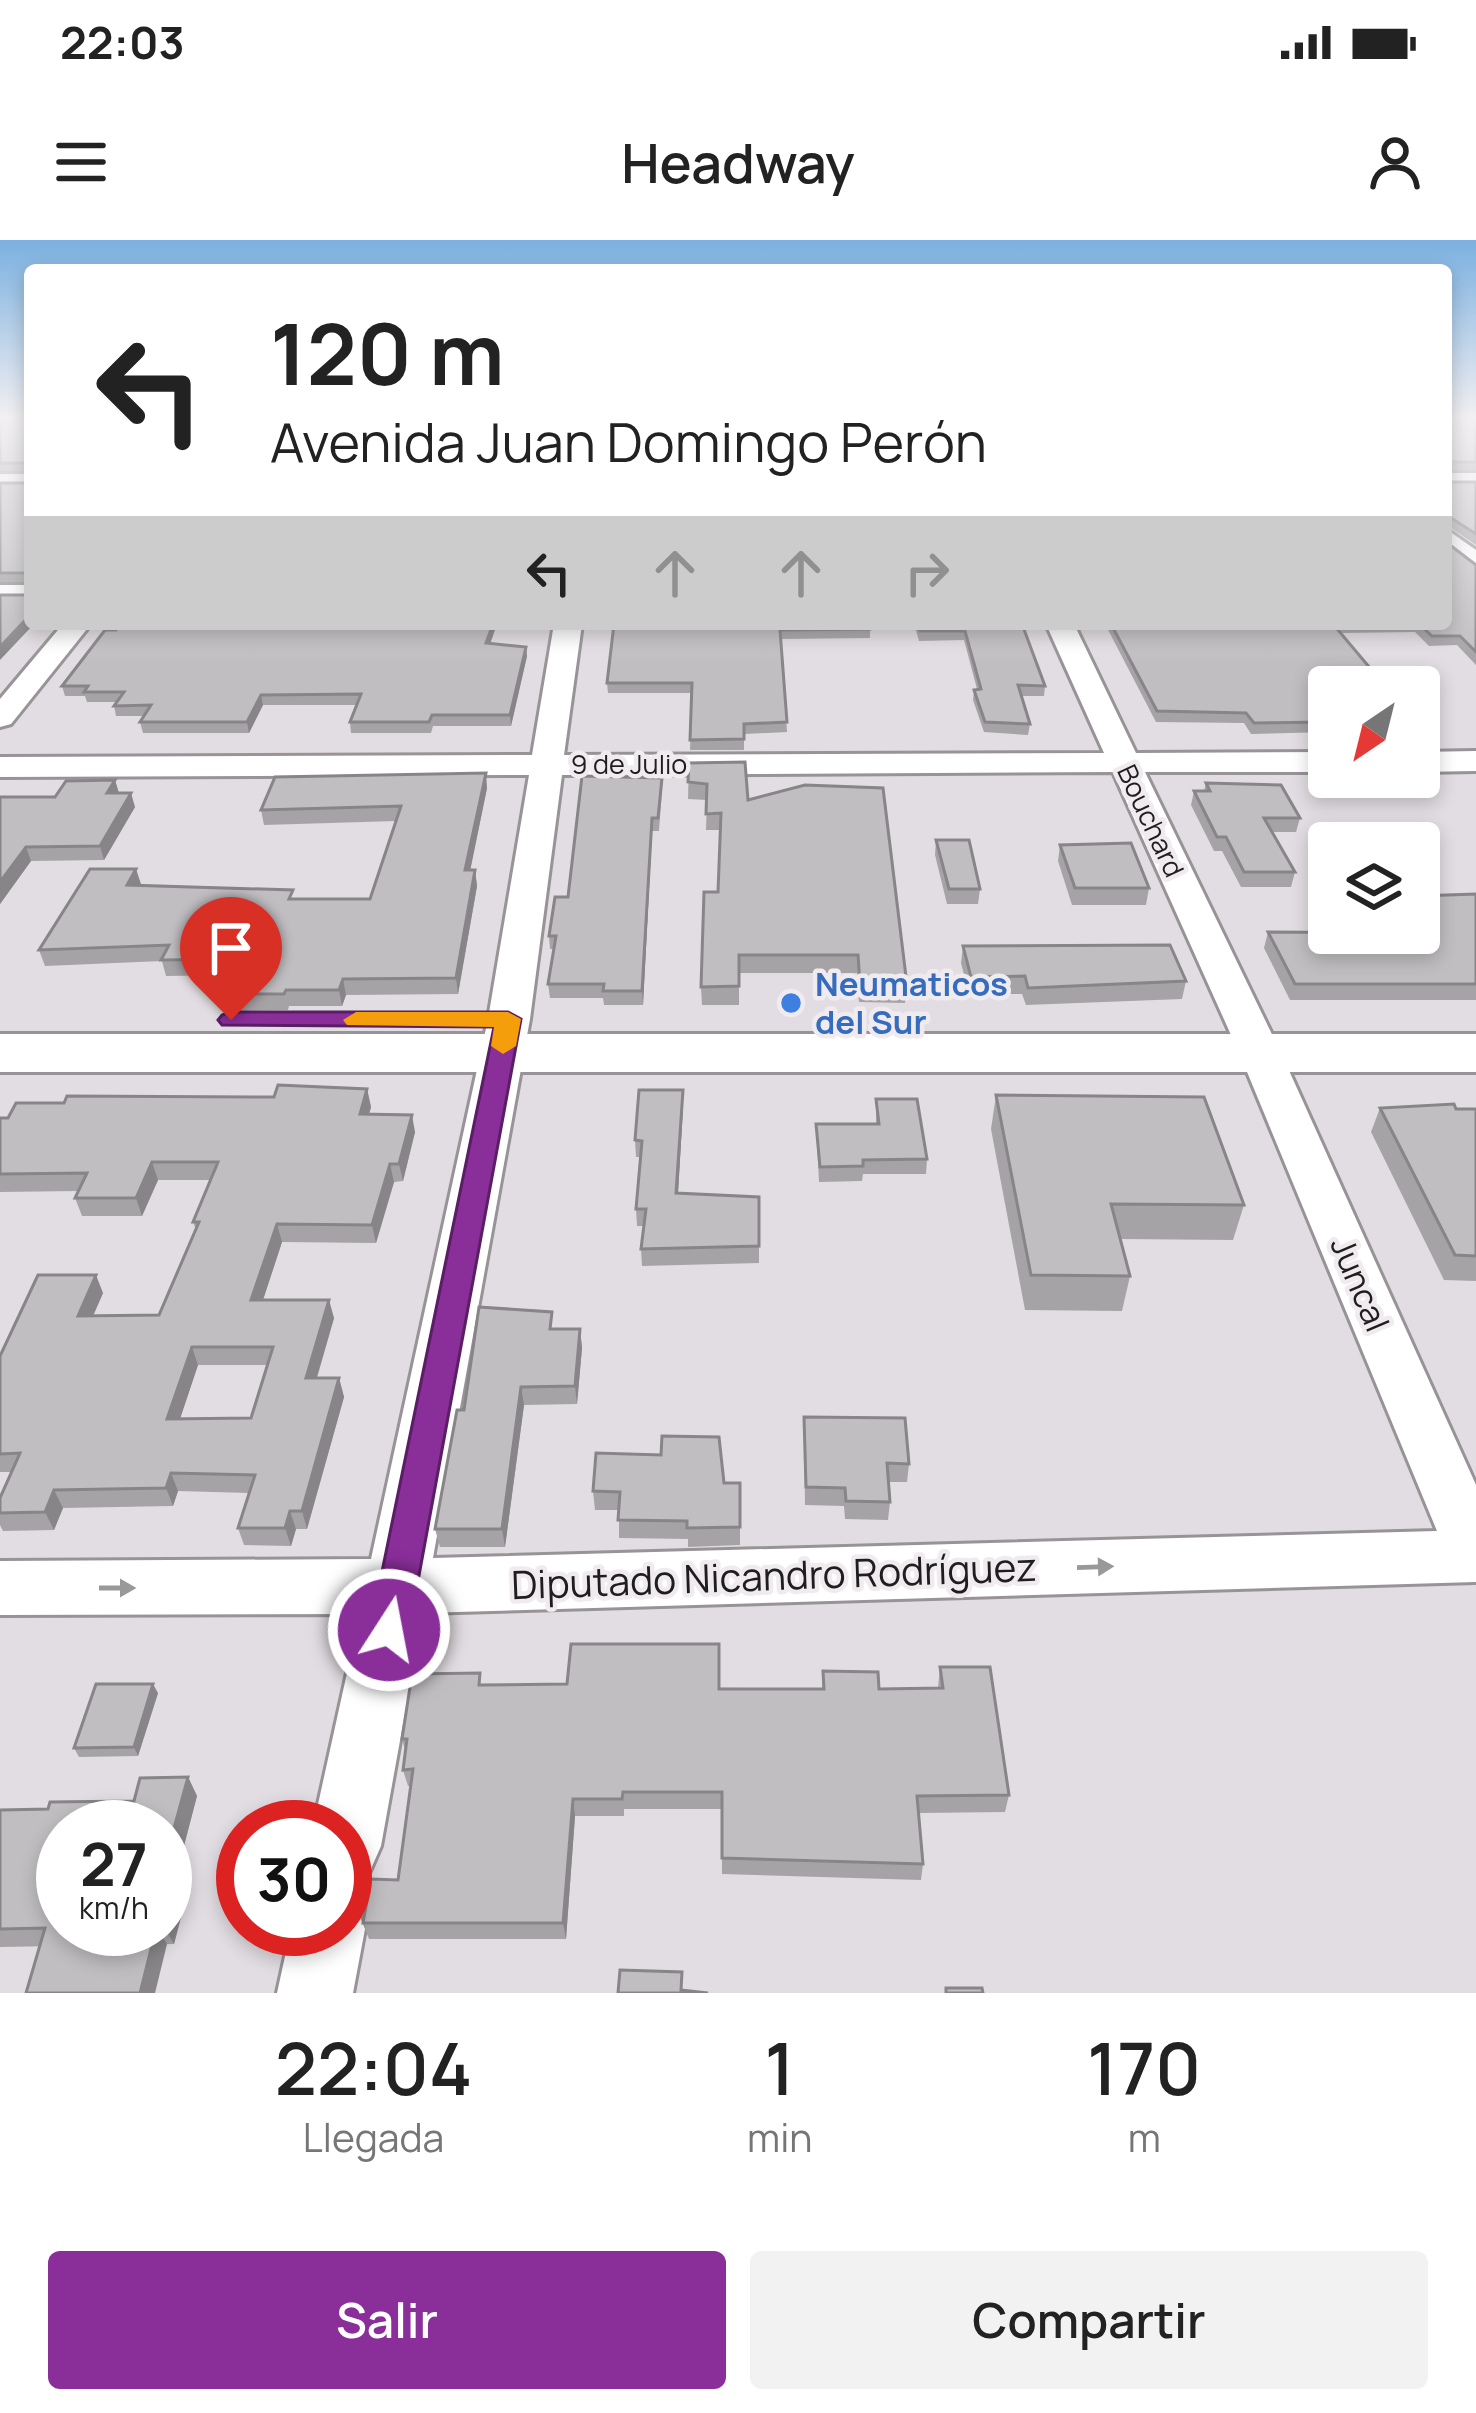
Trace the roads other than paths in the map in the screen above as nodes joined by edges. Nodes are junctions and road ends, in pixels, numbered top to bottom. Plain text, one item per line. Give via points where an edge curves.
1 (1452, 541) edge
2 (1476, 563) edge
3 (72, 630) edge
4 (567, 630) edge
5 (1063, 630) edge
6 (0, 718) edge
7 (1440, 746) edge
8 (1476, 746) edge
9 (0, 747) edge
10 (1308, 747) edge
11 (1118, 755) junction
12 (546, 757) junction
13 (1308, 761) edge
14 (1476, 761) edge
15 (1440, 762) edge
16 (0, 767) edge
17 (1476, 1016) edge
18 (0, 1021) edge
19 (1251, 1036) junction
20 (505, 1037) junction
21 (0, 1053) edge
22 (1476, 1053) edge
23 (1476, 1554) edge
24 (398, 1586) junction
25 (0, 1588) edge
26 (354, 1800) edge
27 (323, 1956) edge
28 (315, 1993) edge

1 - 2 street
3 - 6 street
4 - 12 street
5 - 11 street, Bouchard
7 - 8 street
9 - 12 street, 9 de Julio
10 - 11 street, 9 de Julio
11 - 12 street, 9 de Julio
11 - 13 street, 9 de Julio
11 - 19 street, Bouchard
12 - 16 street, 9 de Julio
12 - 20 street
14 - 15 street
17 - 19 main road
18 - 20 main road
19 - 20 main road
19 - 22 main road
19 - 23 street, Juncal
20 - 21 main road
20 - 24 street
24 -> 23 street, Diputado Nicandro Rodríguez
25 -> 24 street, Diputado Nicandro Rodríguez
24 - 26 street
27 - 28 street

